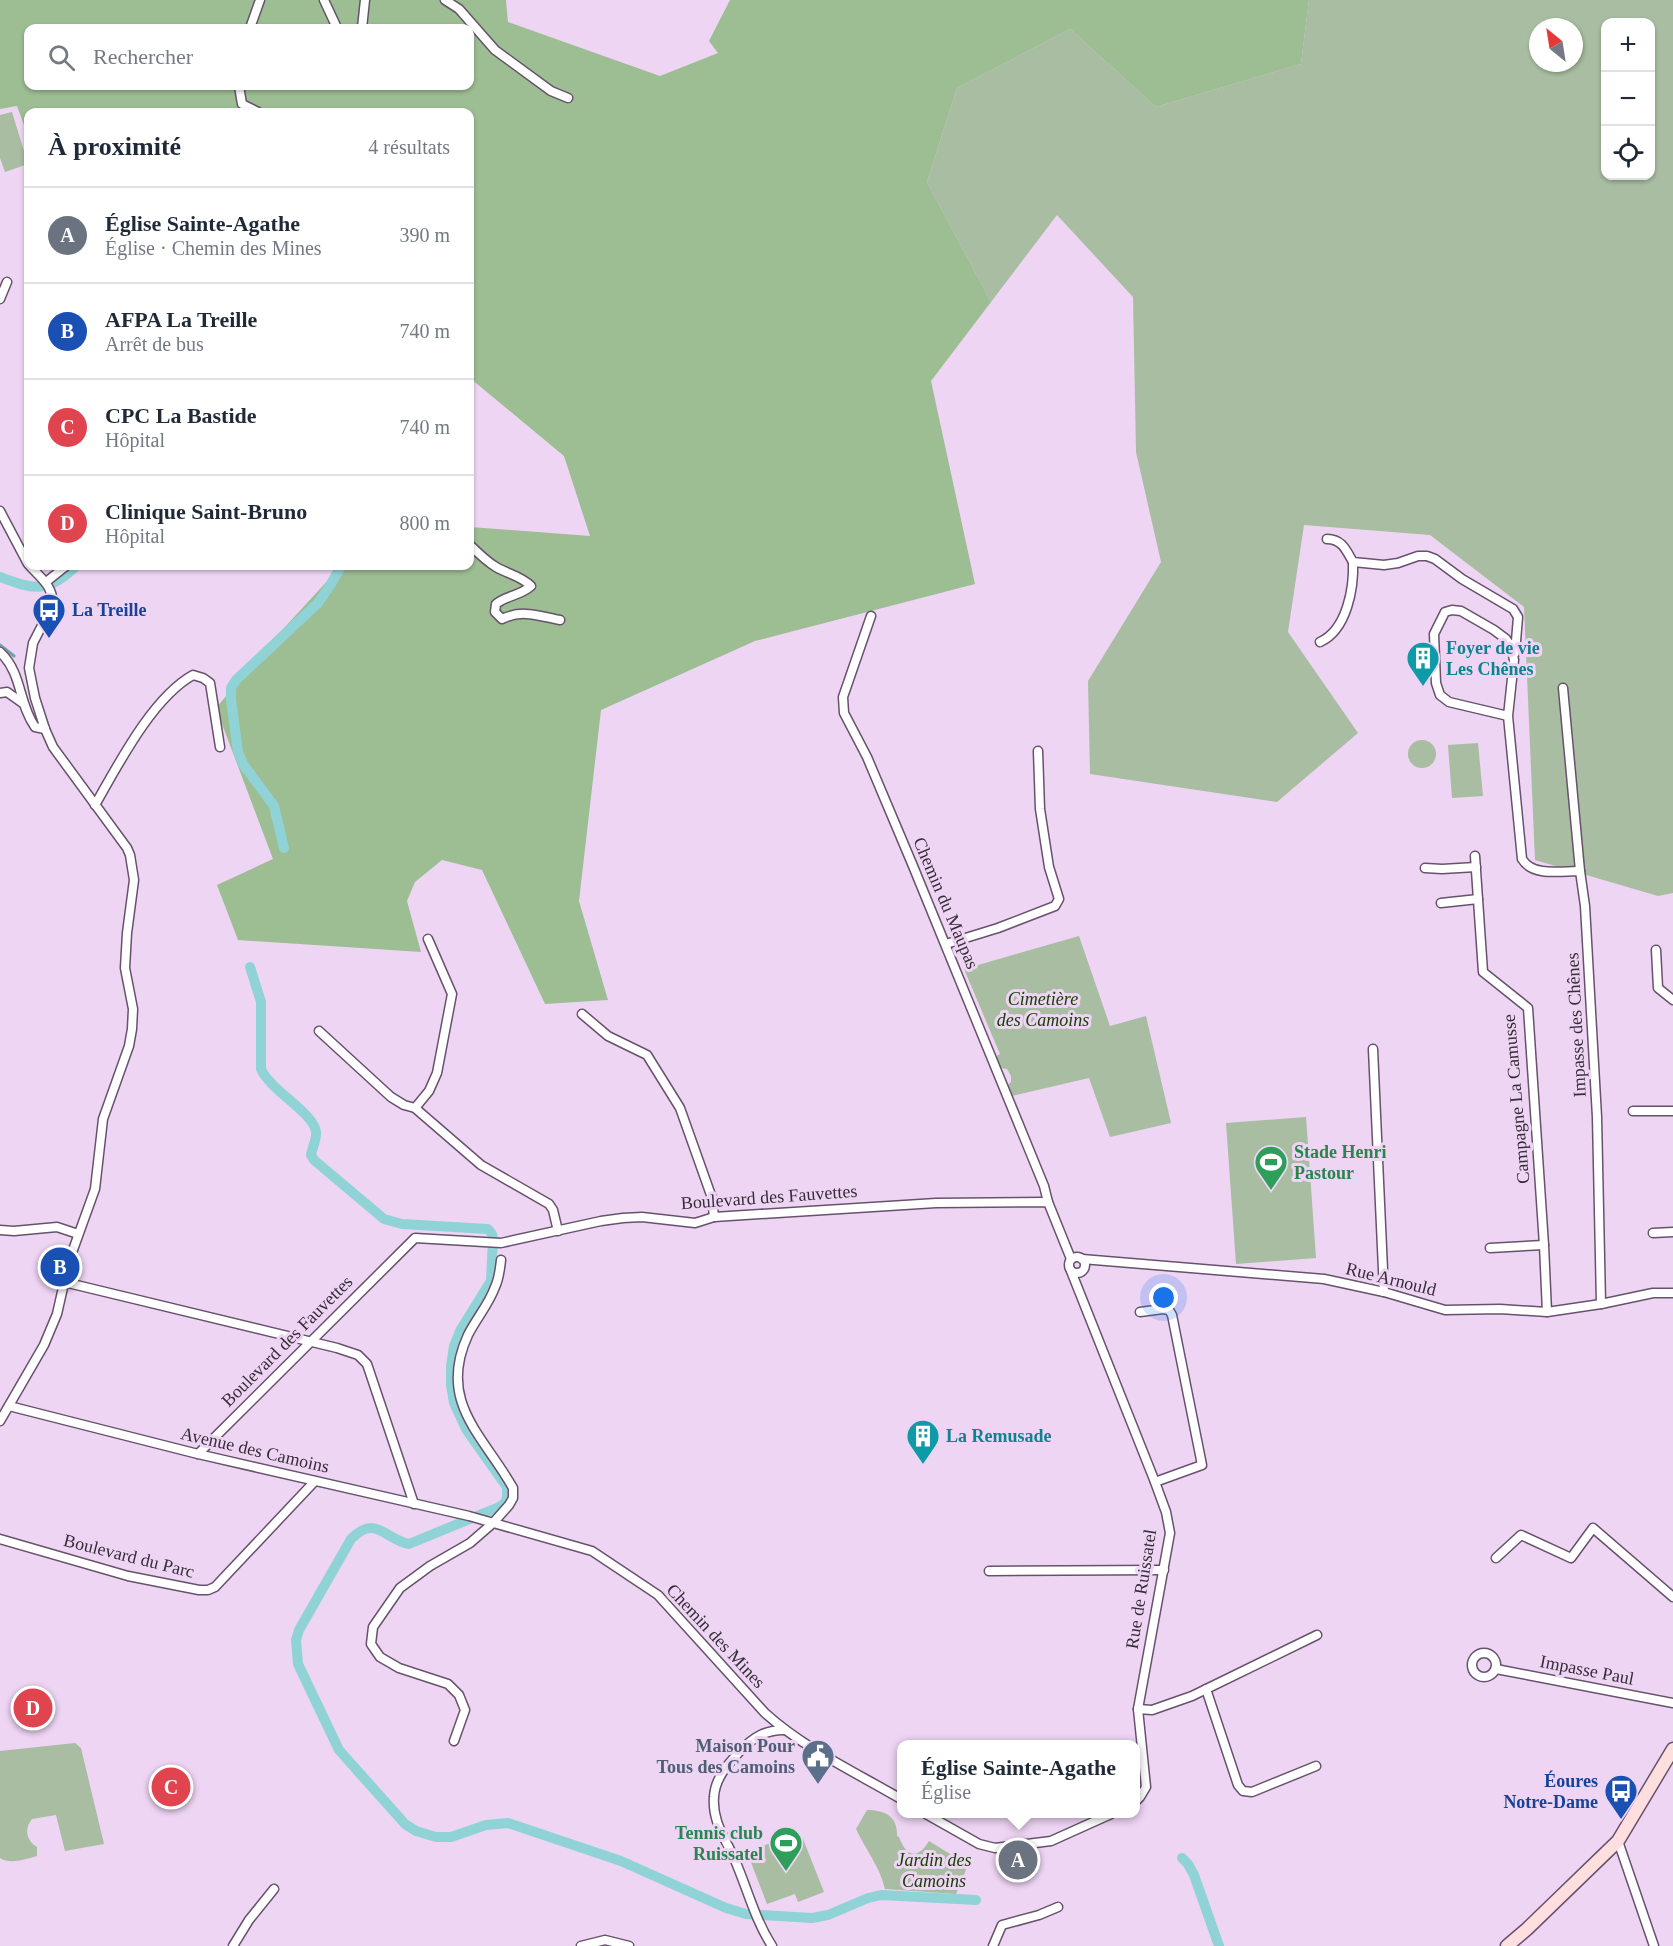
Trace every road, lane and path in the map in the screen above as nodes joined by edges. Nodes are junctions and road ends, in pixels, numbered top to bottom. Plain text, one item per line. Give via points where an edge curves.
1 (260, 0) edge
2 (324, 0) edge
3 (365, 0) edge
4 (445, 0) edge
5 (251, 24) edge
6 (335, 24) edge
7 (362, 24) edge
8 (472, 24) edge
9 (474, 26) edge
10 (240, 90) edge
11 (568, 98) dead end
12 (250, 108) edge
13 (6, 282) dead end
14 (0, 299) edge
15 (0, 511) edge
16 (1327, 539) dead end
17 (474, 549) edge
18 (24, 556) edge
19 (1353, 562) junction
20 (34, 570) edge
21 (62, 570) edge
22 (47, 584) junction
23 (871, 616) dead end
24 (560, 620) dead end
25 (1320, 642) dead end
26 (0, 652) edge
27 (1514, 660) junction
28 (1563, 688) dead end
29 (0, 693) edge
30 (24, 704) junction
31 (1508, 716) junction
32 (45, 729) junction
33 (220, 747) dead end
34 (1038, 751) dead end
35 (95, 805) junction
36 (1475, 856) dead end
37 (1476, 867) junction
38 (1425, 868) dead end
39 (1580, 871) junction
40 (1478, 899) junction
41 (1441, 903) dead end
42 (428, 939) dead end
43 (946, 944) junction
44 (1656, 950) dead end
45 (1673, 1000) edge
46 (582, 1014) dead end
47 (319, 1031) dead end
48 (1373, 1049) dead end
49 (416, 1108) junction
50 (1633, 1111) dead end
51 (1673, 1111) edge
52 (1048, 1202) junction
53 (714, 1217) junction
54 (0, 1230) edge
55 (558, 1231) junction
56 (1673, 1232) edge
57 (1653, 1233) dead end
58 (78, 1234) junction
59 (1544, 1245) junction
60 (1490, 1248) dead end
61 (501, 1260) dead end
62 (1079, 1267) junction
63 (64, 1282) junction
64 (1384, 1292) junction
65 (1673, 1293) edge
66 (1601, 1304) junction
67 (1140, 1312) dead end
68 (1547, 1312) junction
69 (310, 1341) junction
70 (9, 1406) junction
71 (0, 1421) edge
72 (198, 1454) junction
73 (315, 1481) junction
74 (1155, 1482) junction
75 (414, 1504) junction
76 (493, 1523) junction
77 (0, 1539) edge
78 (1496, 1558) dead end
79 (1164, 1570) junction
80 (989, 1571) dead end
81 (1673, 1597) edge
82 (1317, 1635) dead end
83 (1496, 1669) dead end
84 (1206, 1689) junction
85 (1673, 1703) edge
86 (1138, 1709) junction
87 (784, 1730) junction
88 (454, 1741) dead end
89 (1673, 1749) edge
90 (1316, 1766) dead end
91 (897, 1797) edge
92 (1140, 1797) edge
93 (933, 1818) edge
94 (1102, 1818) edge
95 (1618, 1841) junction
96 (274, 1889) dead end
97 (1058, 1907) dead end
98 (233, 1946) edge
99 (580, 1946) edge
100 (629, 1946) edge
101 (772, 1946) edge
102 (993, 1946) edge
103 (1507, 1946) edge
104 (1654, 1946) edge

1 - 5 street
2 - 6 street
3 - 7 street
4 - 8 street
9 - 11 street via 495,50 551,91
10 - 12 street via 242,104
13 - 14 street
15 - 18 street
16 - 19 street via 1343,545
17 - 24 street via 497,568 531,586 524,593 496,604 495,612 502,619 523,613
19 - 25 street via 1349,599 1339,624 1334,633
19 - 27 street via 1384,565 1418,556 1435,559 1513,609 1518,617
20 - 22 street
21 - 22 street
22 - 32 street via 52,606 33,643 29,668
23 - 43 street, Chemin du Maupas via 843,697 844,713 867,757
26 - 30 street via 16,673
27 - 31 street
27 - 31 street via 1506,639 1461,611 1445,612 1434,634 1440,694 1449,702
28 - 39 street, Impasse des Chênes
29 - 30 street via 7,692
30 - 32 street via 35,728
31 - 39 street via 1522,859 1530,869
32 - 35 street via 58,755
33 - 35 street via 210,683 193,675 182,681 154,711
34 - 43 street via 1040,809 1049,867 1059,899 1054,906
35 - 58 street via 127,848 133,866 125,968 133,1009 129,1046 103,1119 95,1189
36 - 37 street, Campagne La Camusse
37 - 38 street
37 - 40 street, Campagne La Camusse
39 - 66 street, Impasse des Chênes via 1598,1117
40 - 41 street
40 - 59 street, Campagne La Camusse via 1483,972 1528,1008
42 - 49 street via 452,994 437,1073
43 - 52 street, Chemin du Maupas
44 - 45 street via 1658,988
46 - 53 street via 608,1036 647,1054 680,1108 712,1198
47 - 49 street via 391,1097
48 - 64 street
49 - 55 street via 481,1165 549,1204
50 - 51 street
52 - 53 street, Boulevard des Fauvettes via 936,1203
52 - 62 street, Rue Arnould via 1071,1259 1077,1257
53 - 55 street, Boulevard des Fauvettes via 695,1223 623,1218
54 - 58 street via 57,1227
55 - 69 street, Boulevard des Fauvettes via 488,1244 415,1238
56 - 57 street
58 - 63 street
59 - 60 street
59 - 68 street, Campagne La Camusse
61 - 76 street via 495,1287 470,1332 457,1374 464,1410 513,1488 509,1505
62 - 64 street, Rue Arnould via 1101,1261 1324,1279
62 - 74 street, Rue de Ruissatel via 1078,1285
63 - 69 street
63 - 70 street via 57,1314 44,1345
64 - 68 street, Rue Arnould via 1445,1310
65 - 66 street, Rue Arnould via 1653,1293
66 - 68 street, Rue Arnould
67 - 74 street via 1163,1309 1172,1315 1202,1465
69 - 72 street, Boulevard des Fauvettes
69 - 75 street via 358,1355 367,1364
70 - 71 street
70 - 72 street, Avenue des Camoins
72 - 73 street, Avenue des Camoins
73 - 75 street, Avenue des Camoins
73 - 77 street, Boulevard du Parc via 208,1590 128,1576
74 - 79 street, Rue de Ruissatel via 1170,1533
75 - 76 street, Avenue des Camoins
76 - 87 street, Chemin des Mines via 592,1551 658,1595
76 - 88 street via 470,1543 400,1587 373,1627 371,1644 380,1657 399,1668 448,1684 459,1695 465,1710
78 - 81 street via 1521,1535 1571,1558 1593,1528
79 - 80 street
79 - 86 street, Rue de Ruissatel
82 - 84 street
83 - 85 street, Impasse Paul
84 - 86 street via 1164,1707
84 - 90 street via 1243,1791 1252,1792
86 - 92 street, Rue de Ruissatel via 1146,1787
87 - 91 street, Chemin des Mines
87 - 101 street via 762,1733 748,1742 723,1771 714,1795 716,1820 758,1923
89 - 95 street
93 - 94 street via 979,1844 995,1848 1051,1841
95 - 103 street
95 - 104 street
96 - 98 street
97 - 102 street via 1002,1925
99 - 100 street via 605,1940

